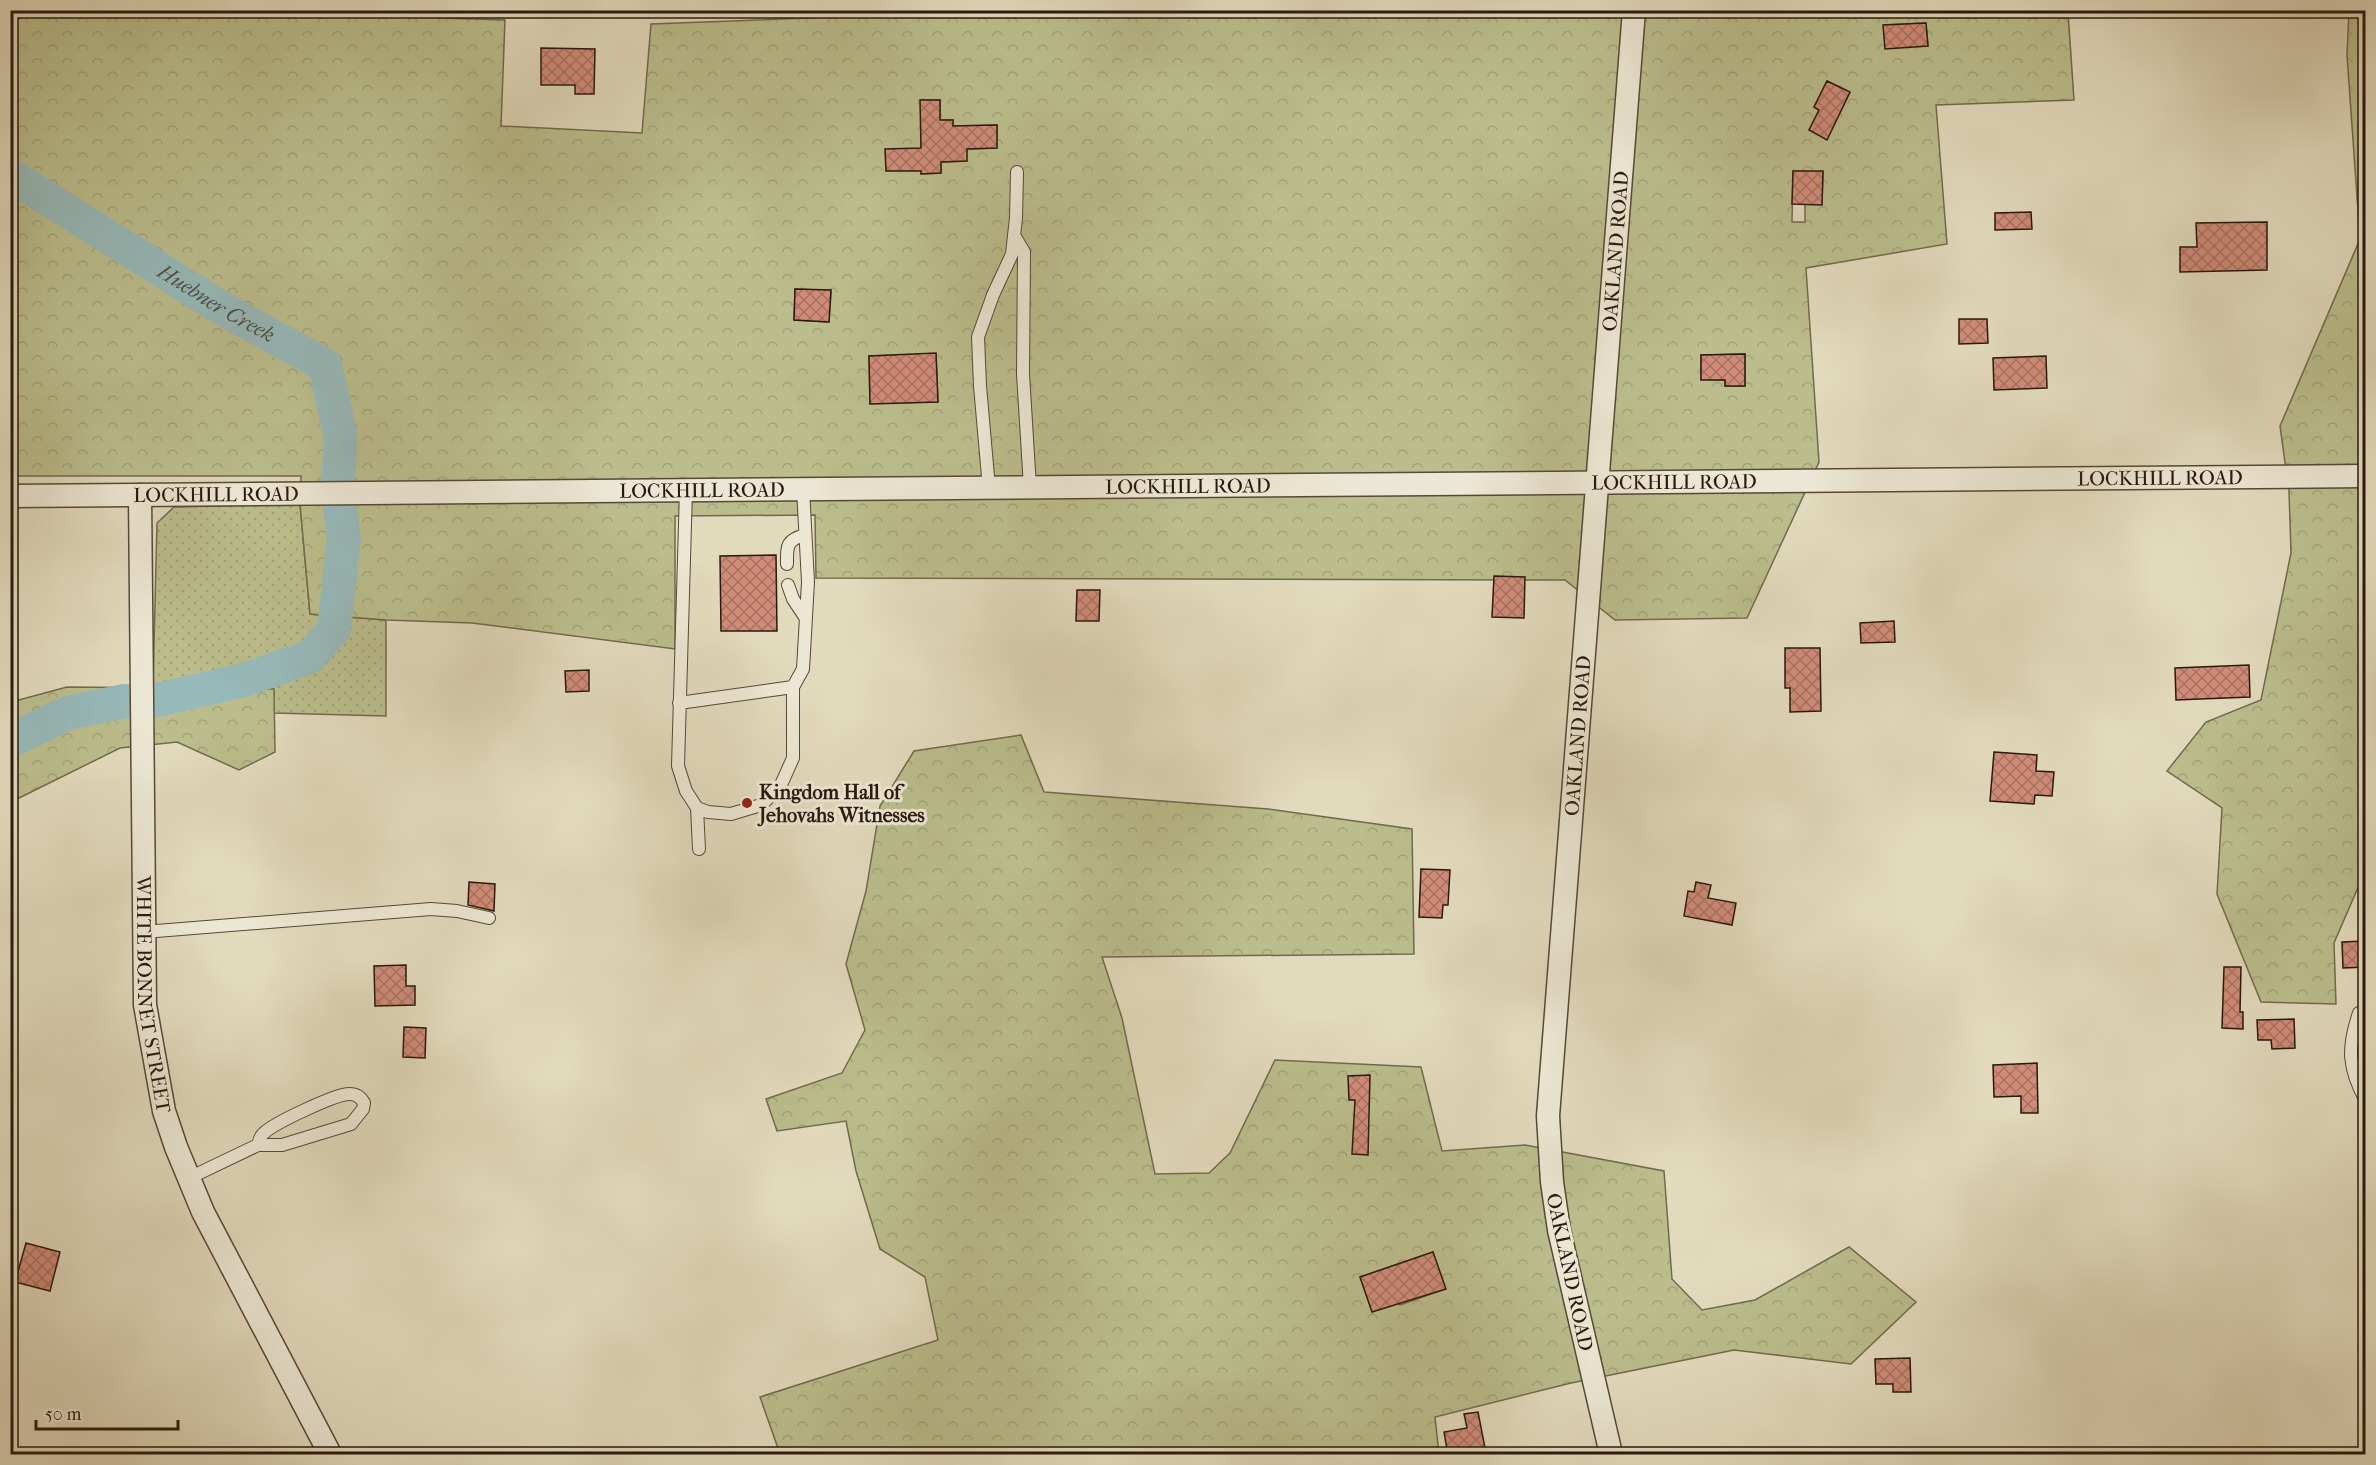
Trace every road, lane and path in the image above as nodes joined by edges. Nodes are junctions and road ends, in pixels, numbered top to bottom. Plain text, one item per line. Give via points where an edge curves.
1 (1634, 10) edge
2 (1017, 172) dead end
3 (1014, 235) junction
4 (2366, 476) edge
5 (1599, 483) junction
6 (989, 488) junction
7 (1030, 488) junction
8 (803, 489) junction
9 (686, 490) junction
10 (140, 495) junction
11 (10, 496) edge
12 (805, 535) junction
13 (787, 564) dead end
14 (788, 585) dead end
15 (805, 617) junction
16 (793, 687) junction
17 (679, 702) junction
18 (697, 808) junction
19 (699, 849) dead end
20 (489, 918) dead end
21 (144, 932) junction
22 (2366, 1010) edge
23 (2366, 1101) edge
24 (258, 1145) junction
25 (189, 1178) junction
26 (330, 1455) edge
27 (1611, 1455) edge

1 - 5 street, OAKLAND ROAD
2 - 3 lane
3 - 6 lane via 1012,255 978,337
3 - 7 lane via 1024,252 1023,374
4 - 5 street, LOCKHILL ROAD
5 - 7 street, LOCKHILL ROAD
5 - 27 street, OAKLAND ROAD via 1548,1116 1559,1230
6 - 7 street, LOCKHILL ROAD
6 - 8 street, LOCKHILL ROAD
8 - 9 street, LOCKHILL ROAD
8 - 12 lane
9 - 10 street, LOCKHILL ROAD
9 - 17 lane
10 - 11 street, LOCKHILL ROAD
10 - 21 street, WHITE BONNET STREET
12 - 13 lane via 794,538 787,547
12 - 15 lane
14 - 15 lane
15 - 16 lane via 802,669
16 - 17 lane
16 - 18 lane via 793,758 780,787 761,805 731,814
17 - 18 lane via 678,766 686,791
18 - 19 lane
20 - 21 lane via 458,910 431,909
21 - 25 street, WHITE BONNET STREET via 145,1005 155,1069 164,1111
22 - 23 lane via 2359,1013 2351,1036 2351,1064
24 - 24 lane via 282,1145 351,1124 364,1102 352,1093 340,1095 273,1126 262,1134
24 - 25 lane
25 - 26 street, WHITE BONNET STREET

